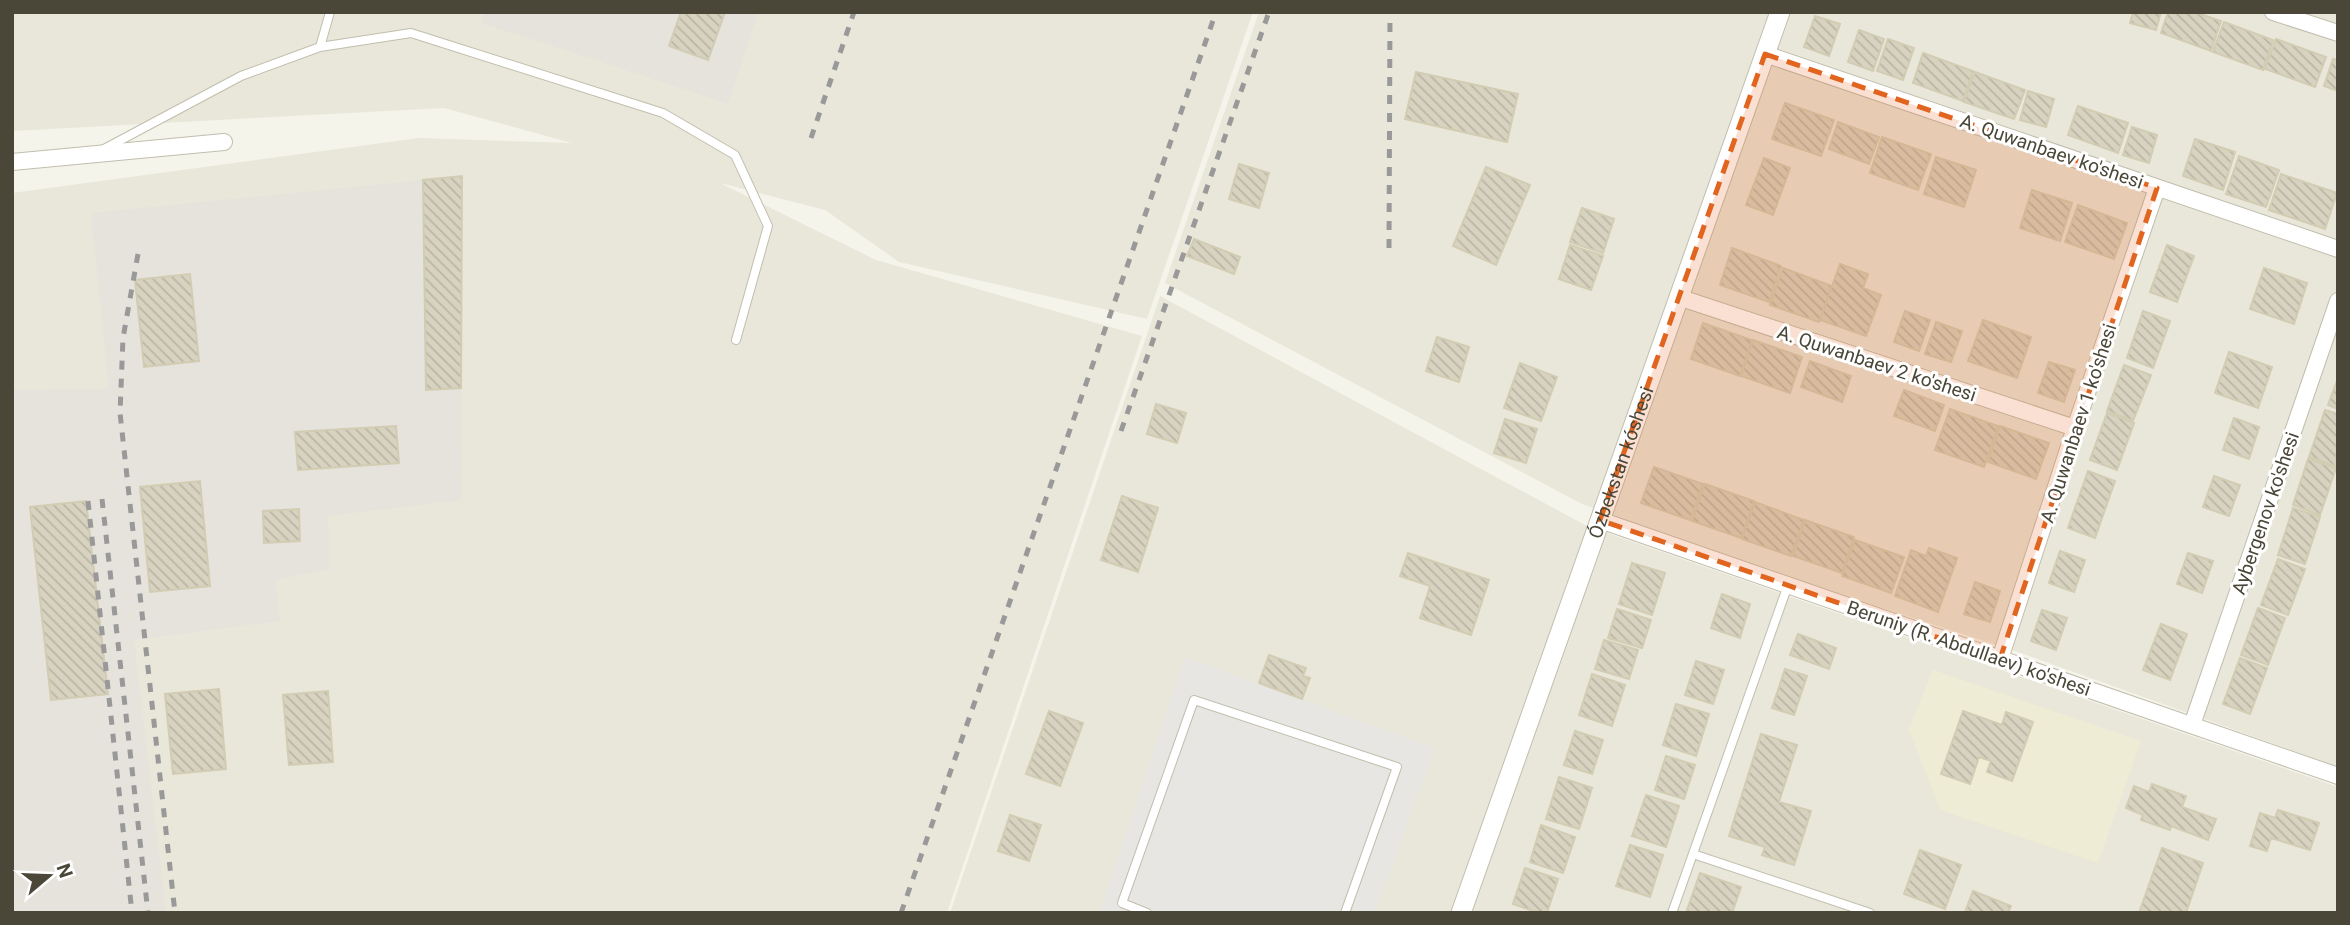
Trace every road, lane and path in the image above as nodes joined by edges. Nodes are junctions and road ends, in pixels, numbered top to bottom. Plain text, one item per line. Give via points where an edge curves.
1 (330, 12) edge
2 (1780, 12) edge
3 (2273, 12) edge
4 (2338, 33) edge
5 (320, 47) junction
6 (1765, 54) junction
7 (224, 142) dead end
8 (95, 154) junction
9 (12, 162) edge
10 (2157, 188) junction
11 (2338, 249) edge
12 (1678, 298) junction
13 (2338, 301) edge
14 (736, 340) dead end
15 (2075, 428) junction
16 (1600, 520) junction
17 (1788, 585) junction
18 (2000, 659) junction
19 (2192, 725) junction
20 (2338, 776) edge
21 (1693, 854) junction
22 (1147, 913) edge
23 (1345, 913) edge
24 (1461, 913) edge
25 (1672, 913) edge
26 (1870, 913) edge

1 - 5 lane
2 - 6 street, Ózbekstan kóshesi
3 - 4 street
5 - 8 lane via 241,76
5 - 14 lane via 411,33 663,113 735,155 768,226
6 - 10 street, A. Quwanbaev ko'shesi
6 - 12 street, Ózbekstan kóshesi
7 - 8 street
8 - 9 street
10 - 11 street, A. Quwanbaev ko'shesi
10 - 15 street, A. Quwanbaev 1 ko'shesi
12 - 15 street, A. Quwanbaev 2 ko'shesi
12 - 16 street, Ózbekstan kóshesi
13 - 19 street, Aybergenov ko'shesi
15 - 18 street, A. Quwanbaev 1 ko'shesi
16 - 17 street, Beruniy (R. Abdullaev) ko'shesi
16 - 24 street, Ózbekstan kóshesi
17 - 18 street, Beruniy (R. Abdullaev) ko'shesi
17 - 21 lane
18 - 19 street, Beruniy (R. Abdullaev) ko'shesi
19 - 20 street, Beruniy (R. Abdullaev) ko'shesi
21 - 25 lane
21 - 26 lane
22 - 23 lane via 1122,903 1194,700 1397,766

